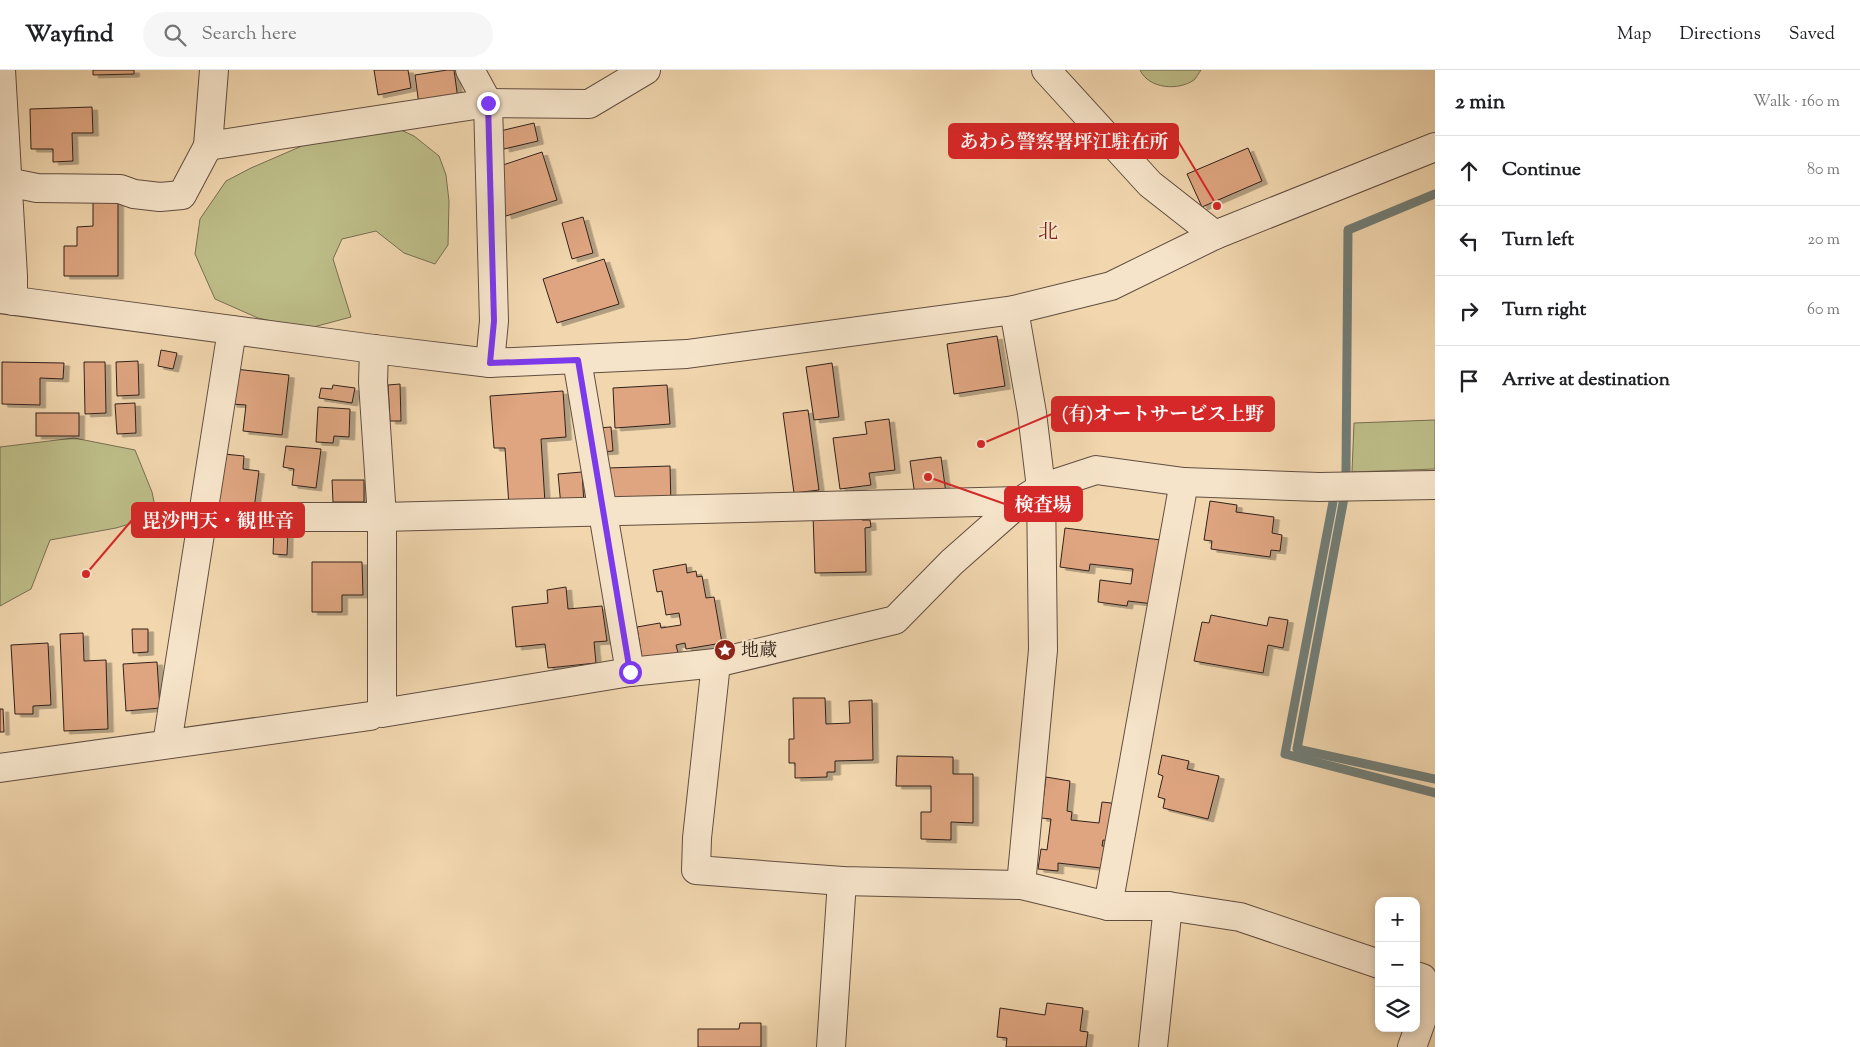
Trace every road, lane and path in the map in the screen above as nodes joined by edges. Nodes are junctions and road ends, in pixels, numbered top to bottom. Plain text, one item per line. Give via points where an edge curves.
1 (0, 70) edge
2 (214, 70) edge
3 (470, 70) edge
4 (646, 70) edge
5 (1046, 70) edge
6 (488, 103) junction
7 (208, 146) junction
8 (1435, 147) edge
9 (7, 182) junction
10 (1215, 235) junction
11 (6, 300) edge
12 (1014, 310) junction
13 (232, 330) junction
14 (374, 349) junction
15 (578, 360) junction
16 (490, 363) junction
17 (1184, 482) junction
18 (1435, 485) edge
19 (1031, 495) junction
20 (602, 512) junction
21 (202, 517) junction
22 (382, 517) junction
23 (716, 663) junction
24 (630, 672) junction
25 (370, 716) dead end
26 (167, 744) junction
27 (0, 768) edge
28 (842, 881) junction
29 (1021, 884) junction
30 (1108, 906) junction
31 (1168, 906) junction
32 (1375, 963) edge
33 (1420, 977) edge
34 (831, 1047) edge
35 (1153, 1047) edge
36 (1412, 1047) edge

1 - 9 street
2 - 7 street
3 - 6 street
4 - 6 street via 589,104
5 - 10 street via 1150,184
6 - 7 street
6 - 16 street via 494,321
7 - 9 street via 182,195 160,197 120,189 38,188
8 - 10 street
9 - 11 street via 13,276
10 - 12 street via 1111,286
11 - 13 street
12 - 15 street via 687,354
12 - 19 street via 1032,413
13 - 14 street
13 - 21 street
14 - 16 street
14 - 22 street via 372,382
15 - 16 street
15 - 20 street
17 - 18 street via 1319,487
17 - 19 street via 1096,470
17 - 30 street
19 - 20 street
19 - 23 street via 952,562 895,620
19 - 29 street via 1043,650
20 - 22 street
20 - 24 street
21 - 22 street
21 - 26 street
22 - 24 street via 382,714
23 - 24 street
23 - 28 street via 696,870
25 - 26 street
26 - 27 street
28 - 29 street
28 - 34 street
29 - 30 street
30 - 31 street
31 - 32 street via 1240,917
31 - 35 street
33 - 36 street via 1426,1008

